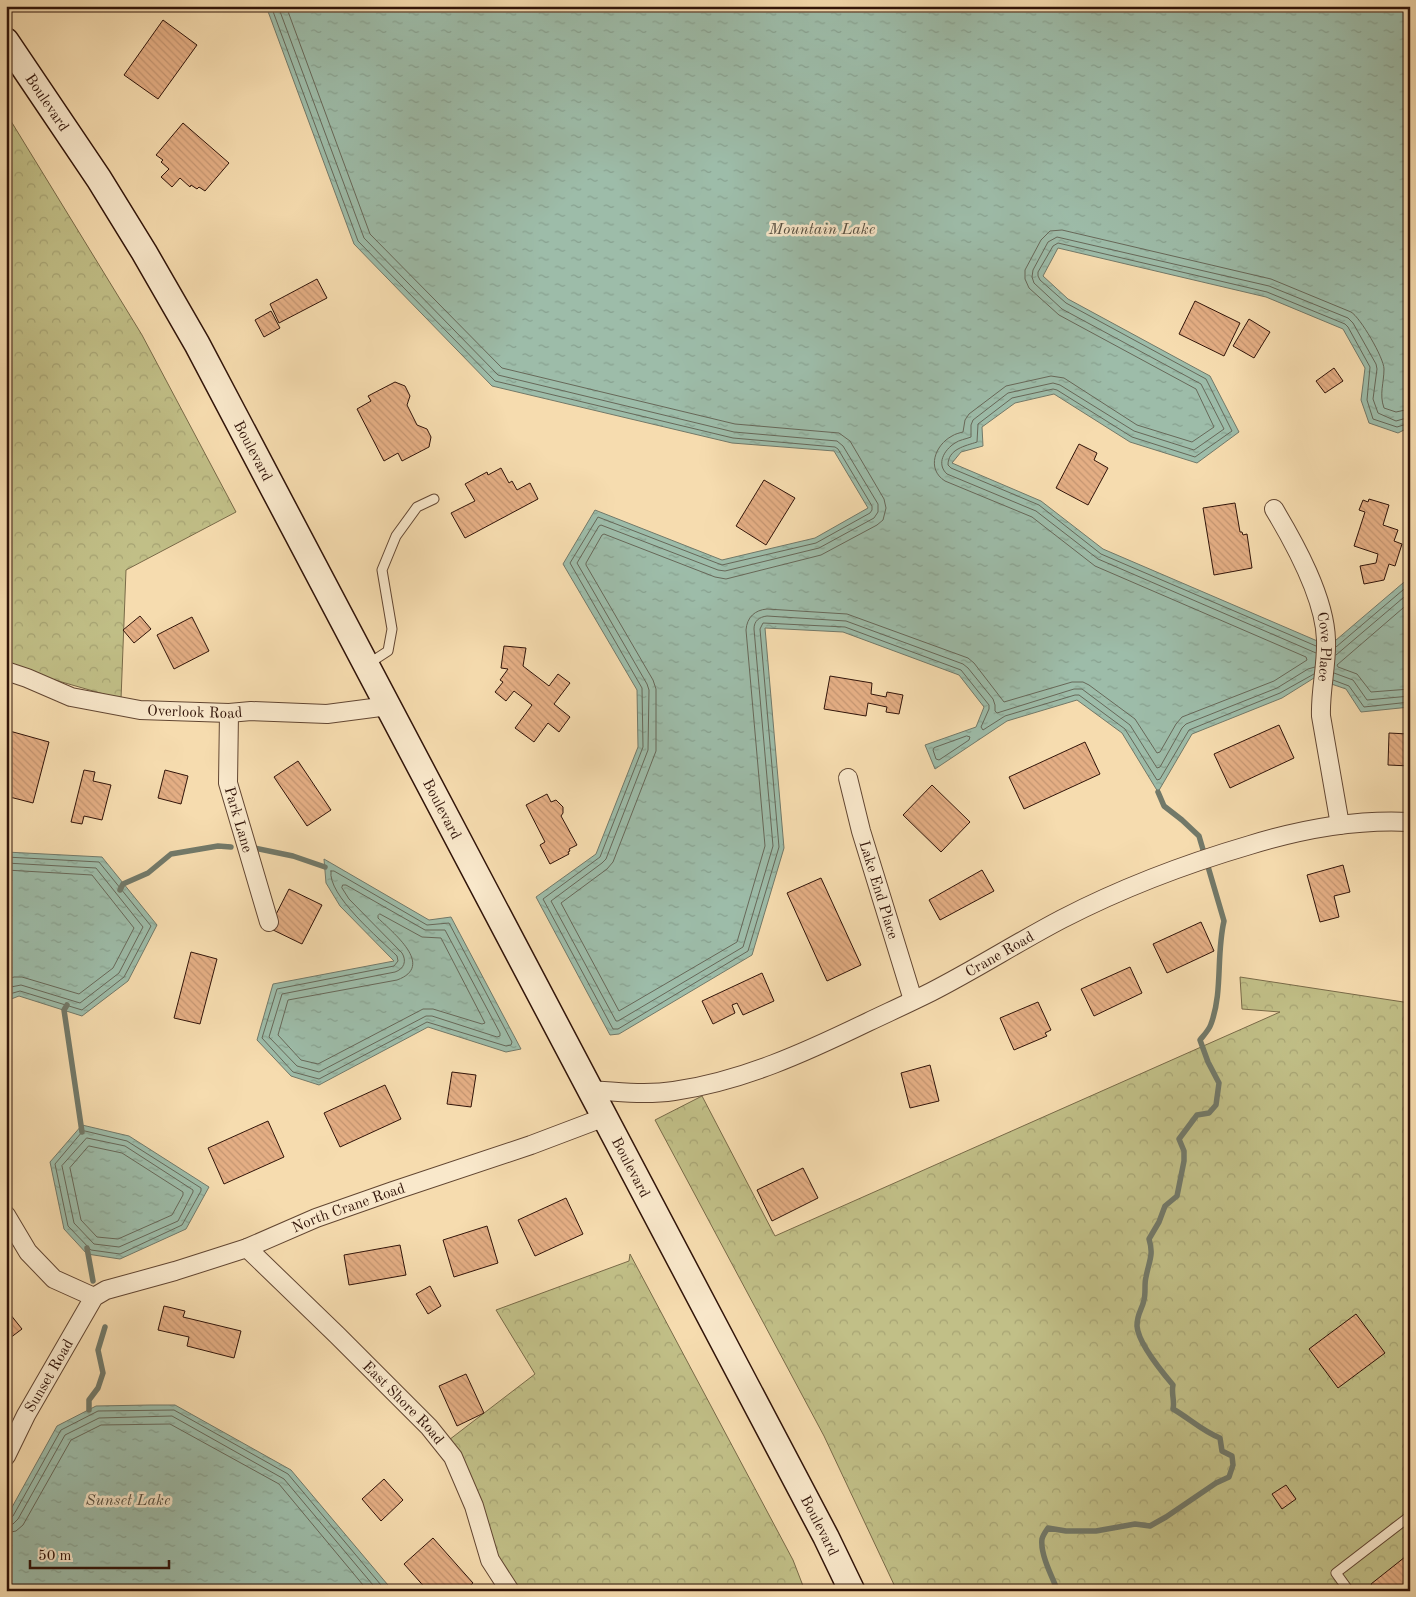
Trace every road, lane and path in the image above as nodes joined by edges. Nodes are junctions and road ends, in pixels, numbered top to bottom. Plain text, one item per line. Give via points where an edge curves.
1 (6, 41) edge
2 (434, 499) dead end
3 (1274, 508) dead end
4 (366, 666) junction
5 (6, 671) edge
6 (388, 706) junction
7 (229, 713) junction
8 (848, 778) dead end
9 (1410, 822) edge
10 (1340, 825) junction
11 (270, 922) dead end
12 (914, 1000) junction
13 (591, 1090) junction
14 (605, 1117) junction
15 (6, 1216) edge
16 (247, 1248) junction
17 (94, 1297) junction
18 (6, 1456) edge
19 (1410, 1516) edge
20 (510, 1591) edge
21 (852, 1591) edge
22 (1349, 1591) edge

1 - 4 main road, Boulevard via 99,179 197,344
2 - 4 lane via 417,507 396,536 382,570 392,630 388,650
3 - 10 street, Cove Place via 1292,541 1324,619 1326,640 1321,716
4 - 6 main road, Boulevard
5 - 7 street, Overlook Road via 71,697 140,710
6 - 7 street, Overlook Road via 327,714
6 - 13 main road, Boulevard
7 - 11 street, Park Lane via 228,783
8 - 12 street, Lake End Place via 861,831
9 - 10 street, Crane Road via 1386,820
10 - 12 street, Crane Road via 1283,835 1145,880 1062,919
12 - 13 street, Crane Road via 818,1046 747,1074 672,1091 627,1093
13 - 14 main road, Boulevard
14 - 16 street, North Crane Road via 316,1218
14 - 21 main road, Boulevard
15 - 17 street via 28,1252 54,1279
16 - 17 street, North Crane Road via 106,1290
16 - 20 street, East Shore Road via 429,1427 453,1457 474,1506 490,1560
17 - 18 street, Sunset Road
19 - 22 lane via 1336,1573

